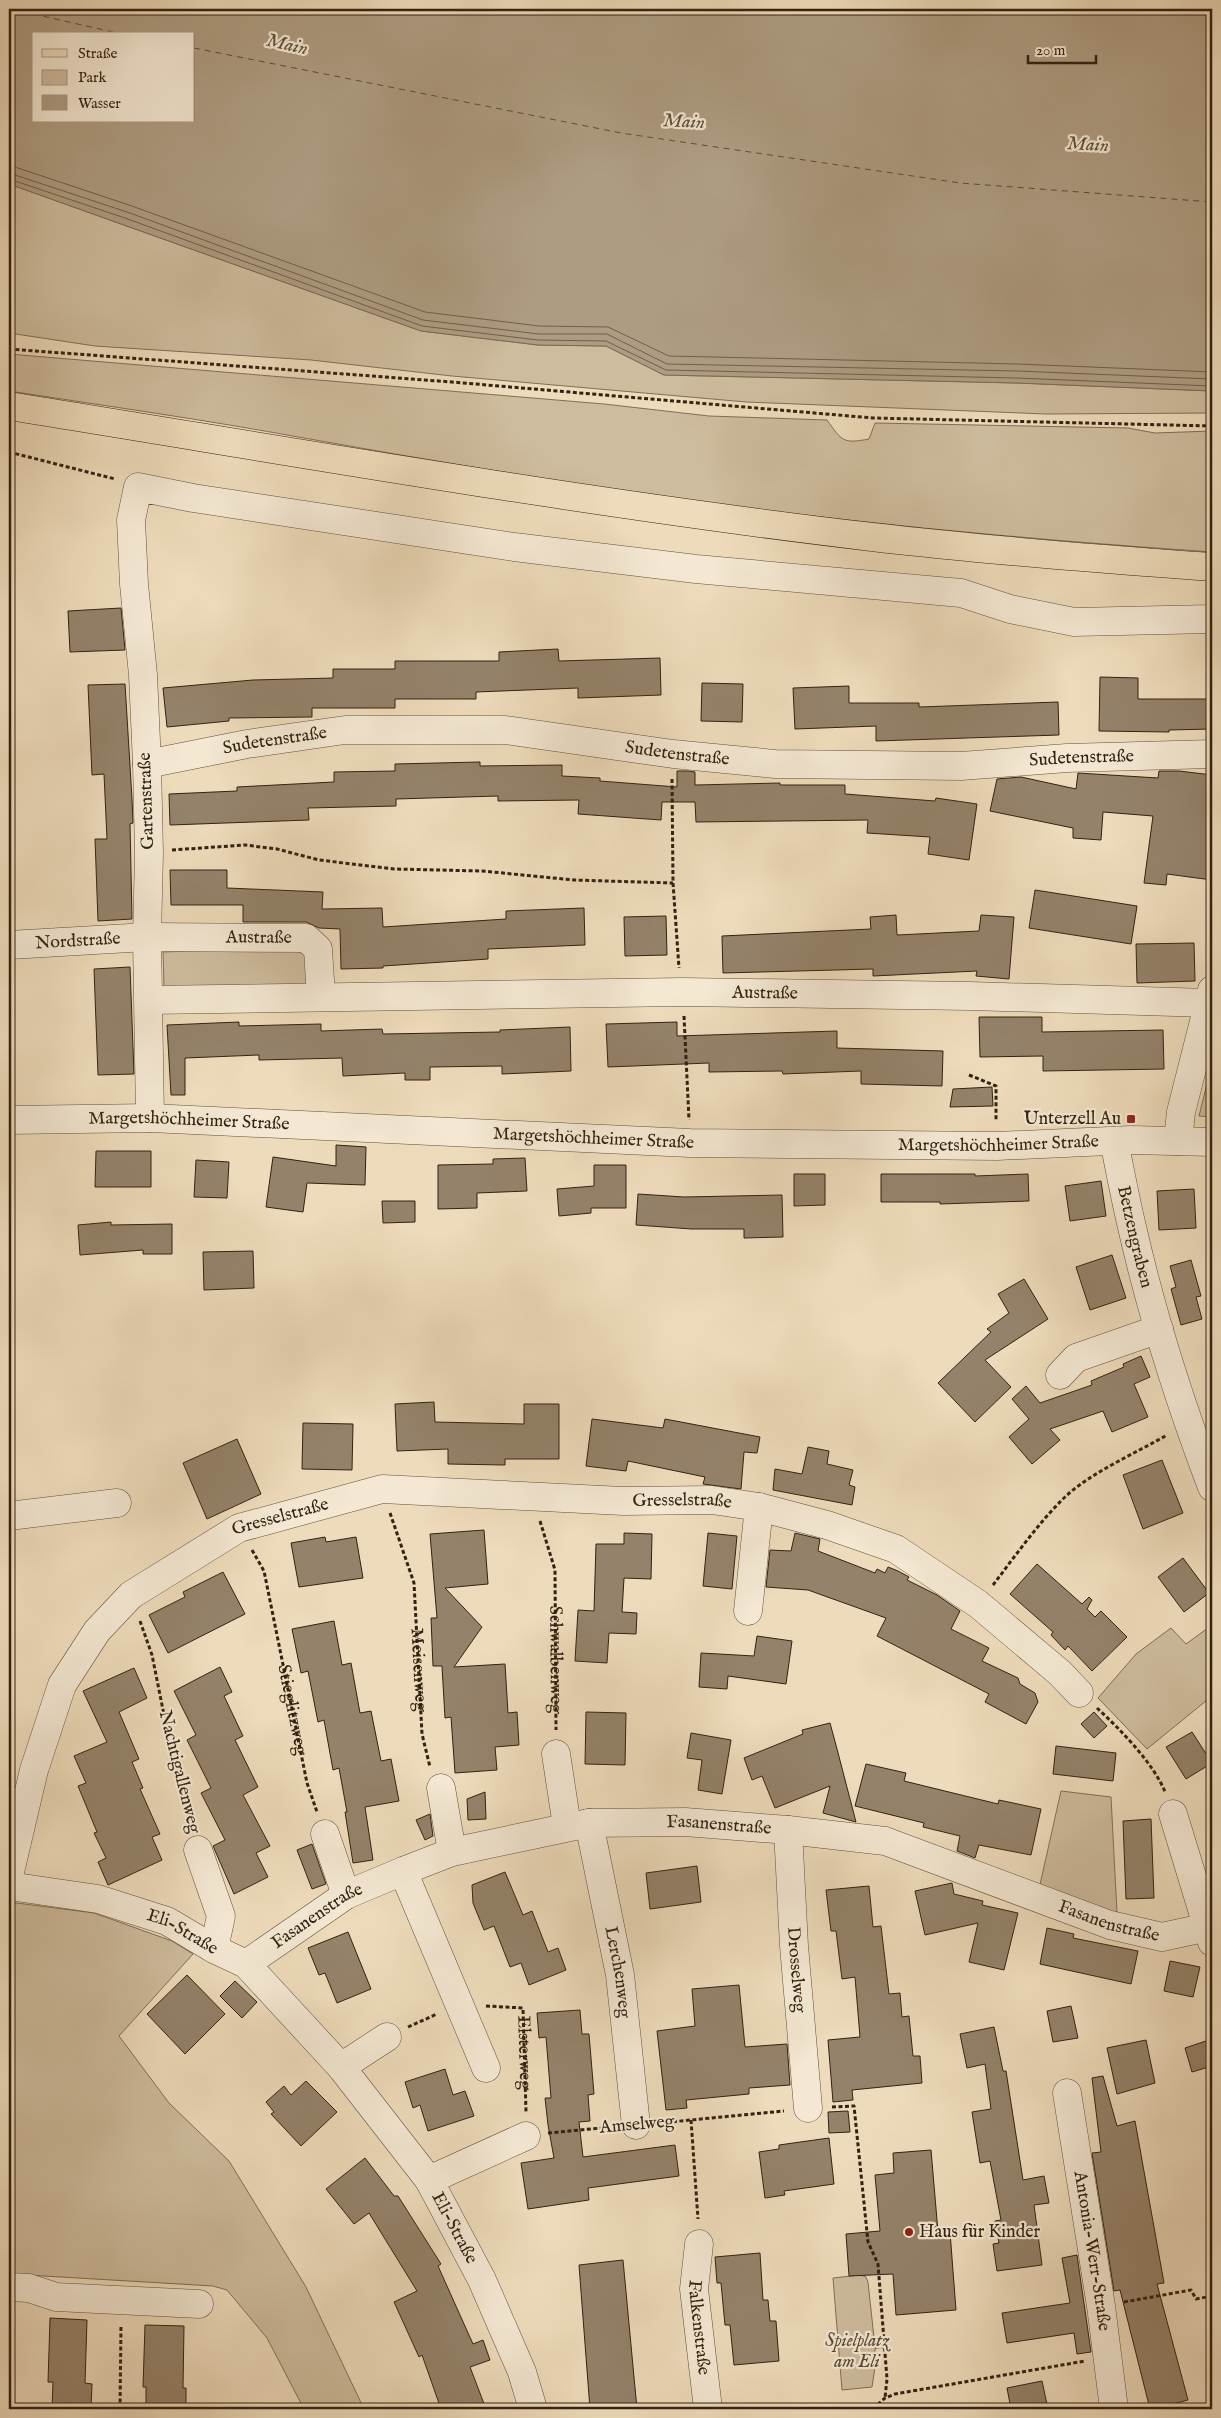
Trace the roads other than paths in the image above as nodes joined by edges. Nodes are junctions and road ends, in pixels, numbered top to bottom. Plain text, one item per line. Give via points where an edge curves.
1 (9, 406) edge
2 (1212, 567) edge
3 (1212, 619) edge
4 (1212, 754) edge
5 (146, 764) junction
6 (147, 937) junction
7 (9, 945) edge
8 (321, 996) junction
9 (1211, 997) edge
10 (149, 1000) junction
11 (150, 1118) junction
12 (9, 1120) edge
13 (1114, 1141) junction
14 (1178, 1141) junction
15 (1212, 1142) edge
16 (1159, 1329) junction
17 (1060, 1375) dead end
18 (1212, 1487) edge
19 (117, 1503) dead end
20 (759, 1507) junction
21 (9, 1516) edge
22 (748, 1611) dead end
23 (1079, 1693) road end
24 (556, 1754) road end
25 (440, 1788) road end
26 (1173, 1814) road end
27 (578, 1824) junction
28 (788, 1830) junction
29 (325, 1834) road end
30 (198, 1850) road end
31 (452, 1852) junction
32 (402, 1871) junction
33 (9, 1876) edge
34 (9, 1886) edge
35 (346, 1894) junction
36 (1210, 1934) edge
37 (214, 1949) junction
38 (246, 1964) junction
39 (387, 2037) road end
40 (341, 2067) junction
41 (486, 2068) dead end
42 (1067, 2094) dead end
43 (808, 2108) road end
44 (636, 2125) road end
45 (526, 2136) road end
46 (429, 2180) junction
47 (700, 2244) road end
48 (9, 2287) edge
49 (200, 2304) dead end
50 (533, 2409) edge
51 (708, 2409) edge
52 (1114, 2409) edge

1 - 2 main road via 630,504 871,537
3 - 5 street, Gartenstraße via 1074,622 1010,609 960,593 696,569 514,547 202,500 138,486 131,520 143,674
4 - 5 street, Sudetenstraße via 1067,758 961,766 775,764 673,754 504,730 344,730 247,744
5 - 6 street, Gartenstraße
6 - 7 street, Nordstraße
6 - 8 street, Austraße via 306,938 318,949
6 - 10 street, Gartenstraße
8 - 9 street, Austraße via 682,992
8 - 10 street, Austraße
9 - 14 street via 1181,1112
10 - 11 street, Gartenstraße
11 - 12 street, Margetshöchheimer Straße
11 - 13 street, Margetshöchheimer Straße via 690,1143 997,1146
13 - 14 street, Margetshöchheimer Straße
13 - 16 street, Betzengraben via 1132,1227
14 - 15 street, Margetshöchheimer Straße
16 - 17 street via 1076,1358
16 - 18 street, Betzengraben via 1188,1424
19 - 21 street
20 - 22 street
20 - 23 street, Gresselstraße via 827,1525 896,1549 978,1604
20 - 33 street, Gresselstraße via 712,1500 623,1501 382,1489 239,1528 131,1594 97,1631 62,1685 34,1770
24 - 27 street
25 - 31 street
26 - 36 street
27 - 28 street, Fasanenstraße via 685,1822
27 - 31 street, Fasanenstraße
27 - 44 street, Lerchenweg via 620,1975
28 - 36 street, Fasanenstraße via 885,1842 1119,1927 1162,1937
28 - 43 street, Drosselweg
29 - 35 street
30 - 37 street, Nachtigallenweg via 221,1916
31 - 32 street, Fasanenstraße
32 - 35 street, Fasanenstraße
32 - 41 street
34 - 37 street, Eli-Straße via 98,1899 167,1920
35 - 38 street, Fasanenstraße
37 - 38 street, Eli-Straße
38 - 40 street, Eli-Straße
39 - 40 street
40 - 46 street, Eli-Straße
42 - 52 street, Antonia-Werr-Straße
45 - 46 street
46 - 50 street, Eli-Straße via 482,2280 522,2372
47 - 51 street, Falkenstraße via 694,2289
48 - 49 street via 29,2288 56,2297

